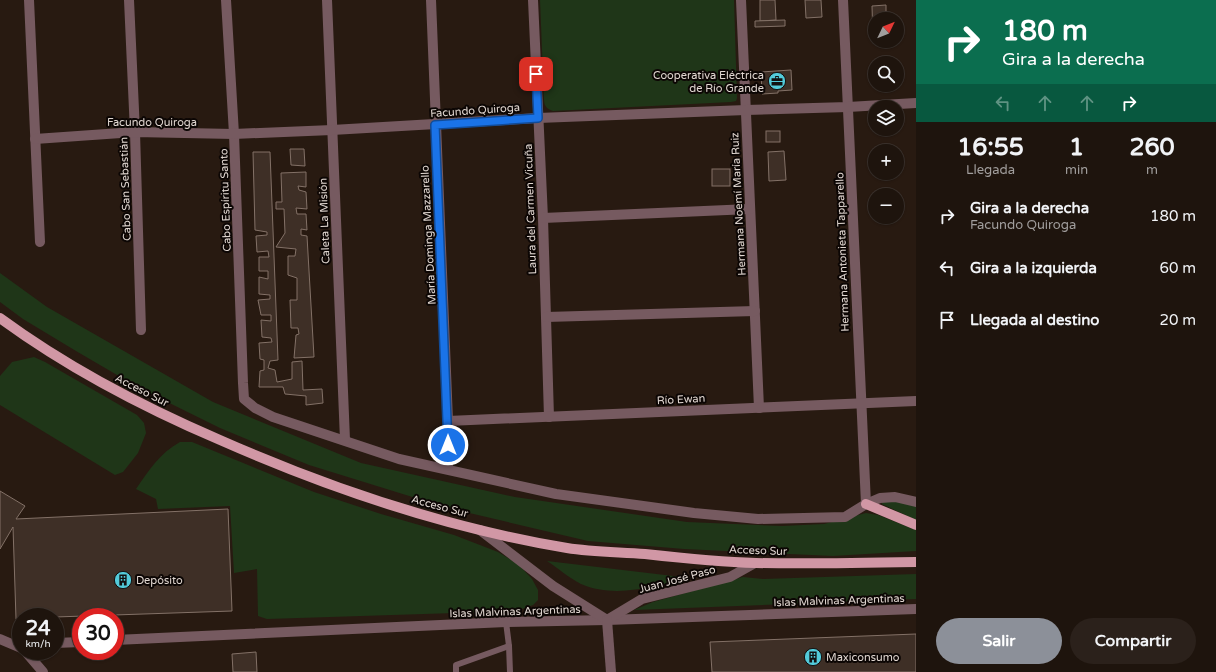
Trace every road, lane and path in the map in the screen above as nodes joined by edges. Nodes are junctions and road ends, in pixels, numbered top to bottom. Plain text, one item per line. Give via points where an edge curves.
1 (29, 0) edge
2 (129, 0) edge
3 (226, 0) edge
4 (327, 0) edge
5 (431, 0) edge
6 (533, 0) edge
7 (742, 0) edge
8 (844, 0) edge
9 (916, 103) edge
10 (848, 107) junction
11 (746, 110) junction
12 (538, 118) junction
13 (435, 125) junction
14 (332, 130) junction
15 (135, 132) junction
16 (234, 134) junction
17 (35, 139) junction
18 (750, 209) junction
19 (543, 218) junction
20 (40, 242) dead end
21 (755, 311) junction
22 (546, 317) junction
23 (0, 318) edge
24 (141, 330) dead end
25 (916, 401) edge
26 (860, 404) junction
27 (759, 408) junction
28 (549, 417) junction
29 (448, 421) junction
30 (345, 440) junction
31 (448, 469) junction
32 (916, 502) edge
33 (866, 504) junction
34 (916, 525) edge
35 (480, 530) junction
36 (916, 562) edge
37 (755, 563) junction
38 (916, 609) edge
39 (608, 620) junction
40 (506, 622) junction
41 (0, 639) edge
42 (124, 640) edge
43 (12, 644) edge
44 (509, 646) junction
45 (0, 647) edge
46 (12, 648) edge
47 (33, 660) edge
48 (43, 672) edge
49 (456, 672) edge
50 (510, 672) edge
51 (611, 672) edge

1 - 17 street
2 - 15 street, Cabo San Sebastián
3 - 16 street, Cabo Espíritu Santo
4 - 14 street, Caleta La Misión
5 - 13 street, María Dominga Mazzarello
6 - 12 street, Laura del Carmen Vicuña
7 - 11 street, Hermana Noemí María Ruiz
8 - 10 street, Hermana Antonieta Tapparello
9 - 10 street, Facundo Quiroga
10 - 11 street, Facundo Quiroga
10 - 26 street, Hermana Antonieta Tapparello
11 - 12 street, Facundo Quiroga
11 - 18 street, Hermana Noemí María Ruiz
12 - 13 street, Facundo Quiroga
12 - 19 street, Laura del Carmen Vicuña
13 - 14 street, Facundo Quiroga
13 - 29 street, María Dominga Mazzarello
14 - 16 street, Facundo Quiroga
14 - 30 street, Caleta La Misión
15 - 16 street, Facundo Quiroga
15 - 17 street, Facundo Quiroga
15 - 24 street, Cabo San Sebastián
16 - 30 street, Cabo Espíritu Santo via 244,399 273,417
17 - 20 street
18 - 19 street
18 - 21 street, Hermana Noemí María Ruiz
19 - 22 street, Laura del Carmen Vicuña
21 - 22 street
21 - 27 street, Hermana Noemí María Ruiz
22 - 28 street, Laura del Carmen Vicuña
23 - 35 main road, Acceso Sur via 76,368 188,426 287,469 339,488
25 - 26 street, Río Ewan
26 - 27 street, Río Ewan
26 - 33 street, Hermana Antonieta Tapparello
27 - 28 street, Río Ewan
28 - 29 street, Río Ewan
29 - 31 street, María Dominga Mazzarello
30 - 31 street via 399,459
31 - 33 street via 556,494 758,519 845,517
32 - 33 street via 896,497 880,498
33 - 34 main road
35 - 37 main road, Acceso Sur via 569,548
35 - 39 street via 553,586
36 - 37 main road, Acceso Sur
37 - 39 street, Juan José Paso via 730,577 642,599
38 - 39 street, Islas Malvinas Argentinas
39 - 40 street, Islas Malvinas Argentinas
39 - 51 street
40 - 42 street, Islas Malvinas Argentinas
40 - 44 lane
41 - 43 street
44 - 49 lane via 456,665
44 - 50 lane
45 - 46 street
47 - 48 street

